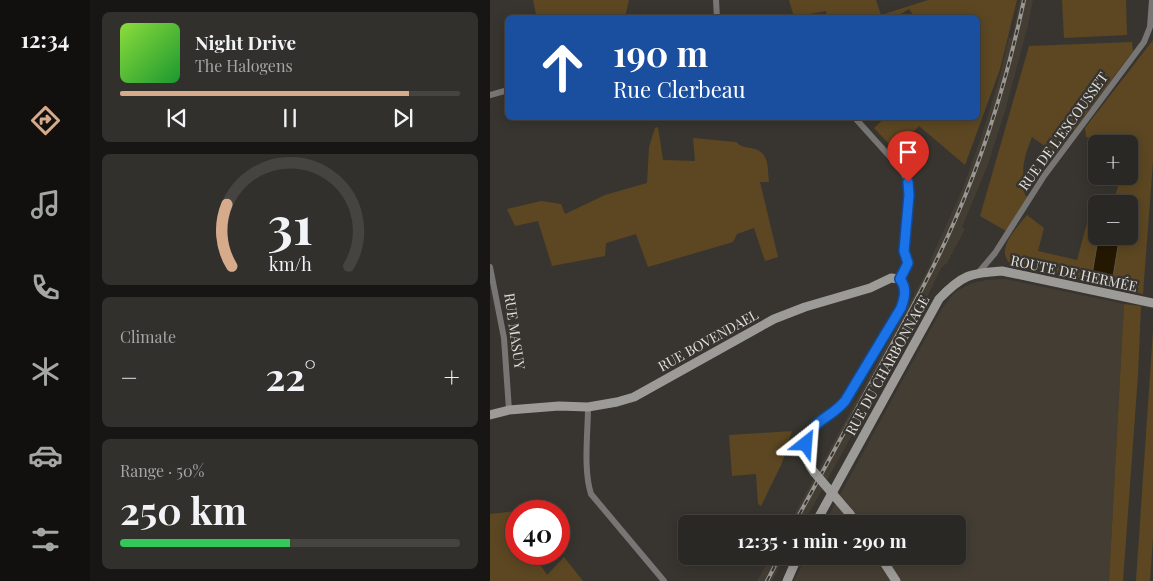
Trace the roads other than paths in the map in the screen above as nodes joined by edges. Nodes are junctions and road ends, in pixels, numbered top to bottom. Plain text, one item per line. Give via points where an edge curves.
1 (716, 0) edge
2 (1152, 0) edge
3 (717, 15) edge
4 (505, 91) edge
5 (490, 95) edge
6 (857, 120) edge
7 (490, 267) edge
8 (979, 272) junction
9 (961, 278) joint
10 (900, 279) junction
11 (1153, 303) edge
12 (588, 407) junction
13 (509, 410) junction
14 (490, 415) edge
15 (820, 515) edge
16 (850, 515) edge
17 (794, 565) edge
18 (886, 565) edge
19 (664, 581) edge
20 (787, 581) edge
21 (896, 581) edge

1 - 3 street
2 - 8 street, RUE DE L'ESCOUSSET via 1150,27 1144,42 1044,176 995,253
4 - 5 street
6 - 10 street via 901,169 908,182 904,251 908,263
7 - 13 street, RUE MASUY via 505,344
8 - 9 street, ROUTE DE HERMÉE
8 - 11 street, ROUTE DE HERMÉE via 1002,271
9 - 15 street, RUE DU CHARBONNAGE via 939,299
10 - 12 street, RUE BOVENDAEL via 891,278 870,288 784,314 634,397
10 - 16 street, bridge via 905,294 901,308 845,401 819,421 806,444 806,456 814,472
12 - 13 street, RUE BOVENDAEL
12 - 19 street via 591,494
13 - 14 street
17 - 20 street
18 - 21 street

